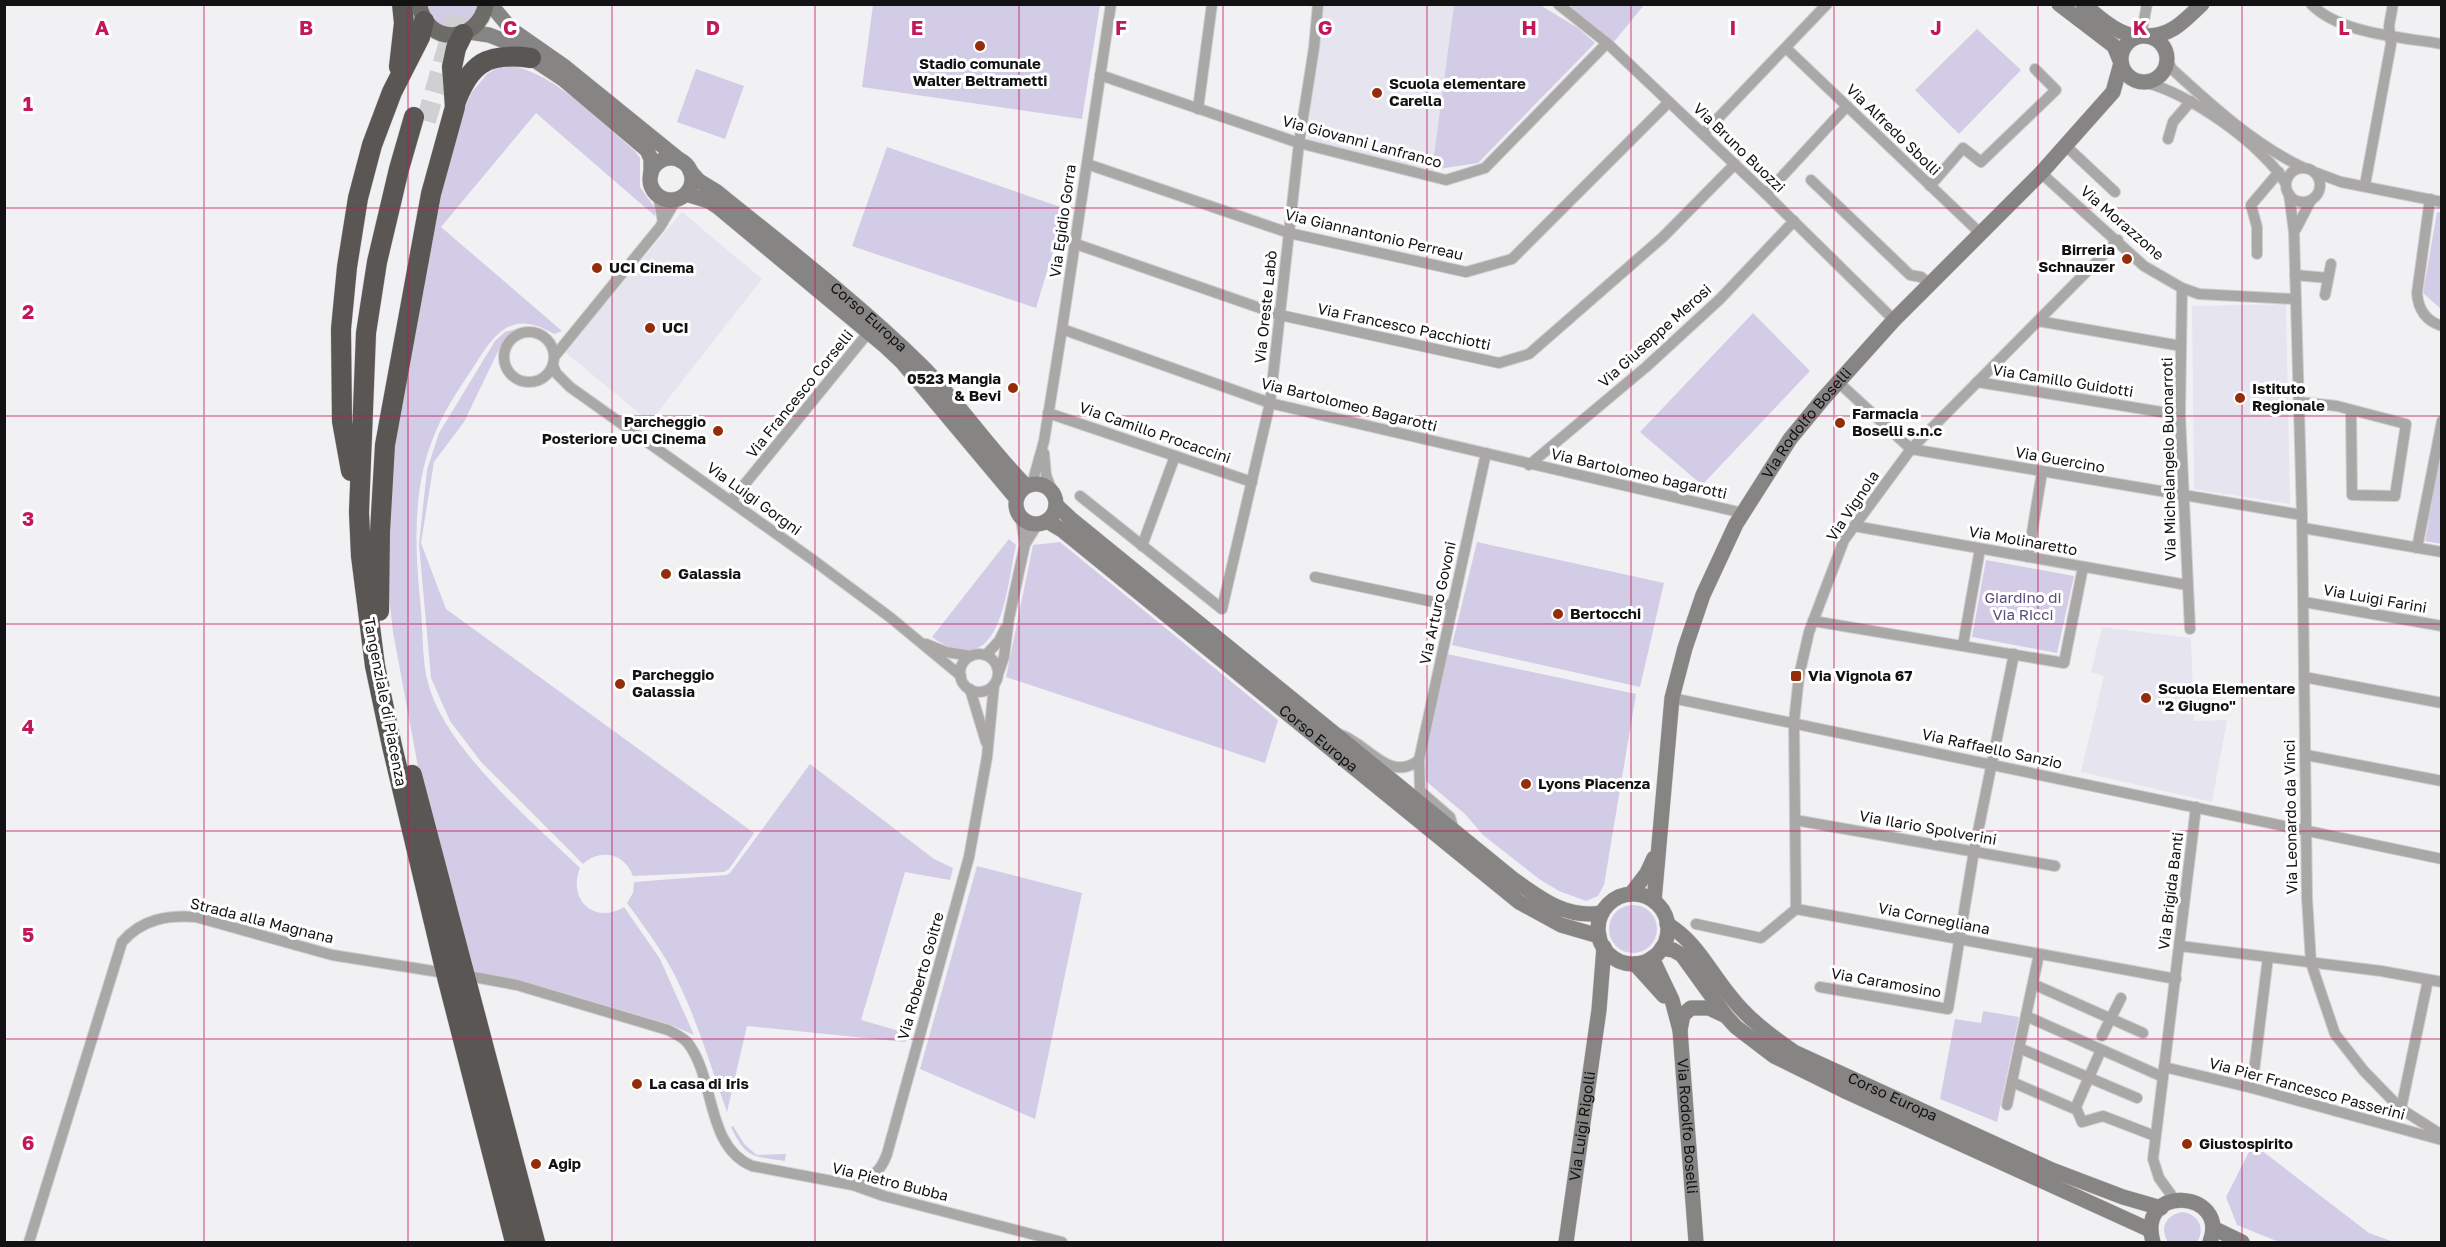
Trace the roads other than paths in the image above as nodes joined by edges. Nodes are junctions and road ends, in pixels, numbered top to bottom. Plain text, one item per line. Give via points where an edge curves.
1 (402, 4) edge
2 (488, 4) edge
3 (1111, 4) edge
4 (1212, 4) edge
5 (1318, 4) edge
6 (1827, 4) edge
7 (2059, 4) edge
8 (2083, 4) edge
9 (2147, 4) edge
10 (2202, 4) edge
11 (2311, 4) edge
12 (2393, 4) edge
13 (1563, 6) edge
14 (422, 13) edge
15 (2173, 31) junction
16 (466, 33) junction
17 (2390, 35) junction
18 (2142, 36) junction
19 (1607, 43) junction
20 (2441, 43) edge
21 (1786, 48) junction
22 (531, 58) junction
23 (2167, 58) junction
24 (2121, 63) junction
25 (2034, 69) dead end
26 (1100, 75) junction
27 (2144, 83) junction
28 (392, 92) junction
29 (2113, 92) junction
30 (2191, 101) junction
31 (1669, 102) junction
32 (454, 106) junction
33 (1847, 106) junction
34 (1198, 109) junction
35 (1703, 134) junction
36 (2168, 139) dead end
37 (1299, 143) junction
38 (2066, 146) junction
39 (1087, 164) junction
40 (1735, 164) junction
41 (686, 166) junction
42 (2302, 167) junction
43 (2279, 172) junction
44 (2041, 173) junction
45 (651, 174) junction
46 (2317, 174) junction
47 (1811, 180) dead end
48 (2341, 182) junction
49 (2365, 185) junction
50 (1930, 186) junction
51 (2287, 189) junction
52 (2115, 192) dead end
53 (1766, 194) junction
54 (658, 195) junction
55 (681, 197) junction
56 (2314, 198) junction
57 (2430, 199) junction
58 (2442, 202) edge
59 (1794, 221) junction
60 (663, 222) junction
61 (2294, 232) junction
62 (1289, 233) junction
63 (1980, 233) junction
64 (2118, 240) junction
65 (1076, 244) junction
66 (2257, 254) dead end
67 (2331, 264) dead end
68 (2295, 274) junction
69 (2328, 278) junction
70 (1930, 284) junction
71 (2182, 288) junction
72 (2325, 295) dead end
73 (2295, 299) junction
74 (1280, 315) junction
75 (1894, 320) junction
76 (2038, 321) junction
77 (2442, 326) edge
78 (1062, 329) junction
79 (868, 333) junction
80 (569, 338) junction
81 (549, 342) junction
82 (2181, 346) junction
83 (554, 361) junction
84 (542, 379) junction
85 (1838, 382) junction
86 (1977, 382) junction
87 (570, 387) junction
88 (2299, 402) junction
89 (1270, 403) junction
90 (2351, 410) junction
91 (1048, 413) junction
92 (2180, 415) junction
93 (2442, 421) edge
94 (1044, 441) junction
95 (1911, 449) junction
96 (1486, 453) junction
97 (1174, 456) junction
98 (1529, 465) junction
99 (2042, 472) junction
100 (1252, 482) junction
101 (1029, 485) junction
102 (1080, 496) dead end
103 (2184, 496) junction
104 (1016, 498) junction
105 (1054, 498) junction
106 (731, 501) junction
107 (358, 512) junction
108 (1743, 513) junction
109 (2302, 515) junction
110 (1021, 519) junction
111 (1042, 523) junction
112 (1854, 526) junction
113 (2302, 528) junction
114 (1025, 544) junction
115 (1142, 546) junction
116 (2416, 548) junction
117 (1980, 549) junction
118 (2442, 552) edge
119 (2028, 557) junction
120 (2084, 567) junction
121 (1315, 577) dead end
122 (2187, 585) junction
123 (2304, 602) junction
124 (1453, 606) junction
125 (379, 611) junction
126 (1009, 618) junction
127 (1813, 621) junction
128 (2442, 626) edge
129 (2190, 629) dead end
130 (918, 640) junction
131 (1963, 645) junction
132 (2014, 654) junction
133 (986, 655) junction
134 (971, 656) junction
135 (961, 676) junction
136 (2304, 677) junction
137 (996, 680) junction
138 (970, 689) junction
139 (1672, 698) junction
140 (2442, 703) edge
141 (1794, 722) junction
142 (1333, 732) junction
143 (2306, 755) junction
144 (987, 757) junction
145 (1419, 760) junction
146 (1991, 764) junction
147 (2442, 781) edge
148 (2196, 807) junction
149 (1795, 820) junction
150 (1454, 831) junction
151 (2305, 831) junction
152 (1659, 841) junction
153 (1974, 851) junction
154 (2442, 859) edge
155 (2055, 866) dead end
156 (1630, 894) junction
157 (1654, 901) junction
158 (1796, 909) junction
159 (1602, 913) junction
160 (1667, 924) junction
161 (1696, 924) dead end
162 (1959, 939) junction
163 (1601, 942) junction
164 (2180, 946) junction
165 (1657, 953) junction
166 (2039, 954) junction
167 (2268, 957) junction
168 (1628, 963) junction
169 (2311, 963) junction
170 (439, 972) dead end
171 (474, 977) dead end
172 (2176, 979) junction
173 (2428, 980) junction
174 (2442, 982) edge
175 (2032, 984) junction
176 (1820, 987) dead end
177 (2121, 998) dead end
178 (1599, 1010) junction
179 (1675, 1010) junction
180 (1726, 1016) junction
181 (2026, 1016) junction
182 (2110, 1018) junction
183 (1680, 1030) junction
184 (2143, 1033) dead end
185 (2103, 1036) dead end
186 (2019, 1048) junction
187 (2102, 1050) junction
188 (2164, 1072) junction
189 (2089, 1078) junction
190 (2012, 1082) junction
191 (2252, 1088) junction
192 (2138, 1098) dead end
193 (2007, 1105) dead end
194 (2075, 1109) junction
195 (2401, 1109) junction
196 (2442, 1135) edge
197 (2156, 1136) junction
198 (2442, 1140) edge
199 (853, 1185) junction
200 (2175, 1200) junction
201 (2161, 1208) junction
202 (2211, 1235) edge
203 (2152, 1236) edge
204 (29, 1242) edge
205 (515, 1242) edge
206 (535, 1242) edge
207 (1062, 1242) edge
208 (1566, 1242) edge
209 (1696, 1242) edge
210 (2242, 1242) edge

1 - 28 highway via 402,49
2 - 16 main road via 481,21
2 - 41 main road, Corso Europa via 512,30 566,67
3 - 26 street, Via Egidio Gorra
4 - 34 street
5 - 37 street, Via Oreste Labò
6 - 21 street
7 - 24 main road via 2110,42
8 - 18 main road via 2121,32
9 - 18 street
10 - 15 main road
11 - 17 street via 2338,22
12 - 17 street
13 - 19 street, Via Bruno Buozzi
14 - 16 main road via 442,34
14 - 28 highway via 420,37
15 - 18 main road
15 - 23 main road
16 - 22 main road via 497,38
16 - 32 highway via 456,48 452,67
17 - 20 street
17 - 49 street
18 - 23 main road via 2159,41
18 - 24 main road via 2125,45
19 - 31 street, Via Bruno Buozzi
19 - 37 street, Via Giovanni Lanfranco via 1485,168 1446,180
21 - 33 street, Via Alfredo Sbolli
21 - 35 street
22 - 32 highway via 502,56 477,66 463,83
22 - 45 main road via 578,91 642,145 651,159
23 - 27 main road via 2161,75
23 - 42 street via 2172,69 2246,131
24 - 27 main road via 2126,75
24 - 29 main road, Via Rodolfo Boselli
25 - 50 street via 2056,90 1981,162 1964,148
26 - 34 street, Via Giovanni Lanfranco
26 - 39 street, Via Egidio Gorra
27 - 29 main road
27 - 30 street
28 - 107 highway via 358,198 341,329 342,421
29 - 38 main road, Via Rodolfo Boselli
30 - 36 street via 2173,122
30 - 43 street via 2254,146
31 - 35 street, Via Bruno Buozzi
31 - 62 street, Via Giannantonio Perreau via 1512,259 1466,272
32 - 125 highway via 431,194 389,422 382,493
33 - 50 street, Via Alfredo Sbolli
33 - 53 street
34 - 37 street, Via Giovanni Lanfranco
35 - 40 street, Via Bruno Buozzi
37 - 62 street, Via Oreste Labò
38 - 44 main road, Via Rodolfo Boselli
38 - 52 street
39 - 62 street, Via Giannantonio Perreau
39 - 65 street, Via Egidio Gorra
40 - 53 street, Via Bruno Buozzi
40 - 74 street, Via Francesco Pacchiotti via 1663,237 1529,354 1498,363
41 - 45 main road via 675,159 663,160
41 - 55 main road via 692,183
41 - 101 main road, Corso Europa via 699,181 889,334 924,368 1008,469
42 - 46 street
42 - 51 street via 2291,172
43 - 51 street
43 - 66 street via 2251,205 2257,227
44 - 63 main road, Via Rodolfo Boselli
44 - 64 street, Via Morazzone
45 - 54 main road
46 - 48 street
46 - 56 street via 2321,185
47 - 70 street via 1910,275
48 - 49 street
48 - 56 street
49 - 57 street
50 - 63 street, Via Alfredo Sbolli
51 - 56 street via 2299,202
51 - 61 street, Via Leonardo da Vinci
53 - 59 street, Via Bruno Buozzi
54 - 55 main road via 663,199
54 - 60 street
55 - 60 street
55 - 79 main road, Corso Europa via 709,201 718,207
56 - 61 street, Via Leonardo da Vinci
57 - 58 street
57 - 77 street via 2417,293 2427,319
59 - 75 street, Via Bruno Buozzi
59 - 98 street, Via Giuseppe Merosi via 1663,352
60 - 80 street
61 - 68 street, Via Leonardo da Vinci
62 - 74 street, Via Oreste Labò
63 - 70 main road, Via Rodolfo Boselli
64 - 71 street, Via Morazzone via 2144,266
64 - 76 street, Via Vignola
65 - 74 street, Via Francesco Pacchiotti
65 - 78 street, Via Egidio Gorra
67 - 69 street
68 - 69 street
68 - 73 street, Via Leonardo da Vinci
69 - 72 street
70 - 75 main road, Via Rodolfo Boselli
71 - 73 street, Via Morazzone via 2199,294
71 - 82 street, Via Michelangelo Buonarroti
73 - 88 street, Via Leonardo da Vinci
74 - 89 street, Via Oreste Labò
75 - 85 main road, Via Rodolfo Boselli
76 - 82 street
76 - 86 street, Via Vignola
78 - 89 street, Via Bartolomeo Bagarotti
78 - 91 street, Via Egidio Gorra
79 - 104 main road, Corso Europa via 902,362
79 - 106 street, Via Francesco Corselli
80 - 81 street
80 - 83 street
81 - 83 street
81 - 84 street via 536,333 520,333 504,350 510,375 525,383
82 - 92 street, Via Michelangelo Buonarroti
83 - 84 street
83 - 87 street, Via Luigi Gorgni via 556,373
84 - 87 street, Via Luigi Gorgni
85 - 95 street
85 - 108 main road, Via Rodolfo Boselli via 1790,439
86 - 92 street, Via Camillo Guidotti
86 - 95 street, Via Vignola
87 - 106 street, Via Luigi Gorgni
88 - 90 street
88 - 109 street, Via Leonardo da Vinci
89 - 96 street, Via Bartolomeo Bagarotti
89 - 100 street, Via Oreste Labò
90 - 90 street via 2406,424 2395,496 2352,495
91 - 94 street, Via Egidio Gorra
91 - 97 street, Via Camillo Procaccini
92 - 103 street, Via Michelangelo Buonarroti
93 - 116 street
94 - 101 street, Via Egidio Gorra
94 - 105 street, Via Egidio Gorra via 1046,475
95 - 99 street, Via Guercino
95 - 112 street, Via Vignola
96 - 98 street, Via Bartolomeo Bagarotti
96 - 124 street, Via Arturo Govoni
97 - 100 street, Via Camillo Procaccini
97 - 115 street
98 - 108 street, Via Bartolomeo bagarotti
99 - 103 street, Via Guercino
99 - 119 street
100 - 115 street, Via Oreste Labò via 1222,609
101 - 104 main road
101 - 105 main road, Corso Europa via 1043,485
102 - 115 street
103 - 109 street, Via Guercino
103 - 122 street, Via Michelangelo Buonarroti
104 - 110 main road, Corso Europa
105 - 111 main road via 1055,511
105 - 142 main road, Corso Europa via 1071,519
106 - 130 street, Via Luigi Gorgni
107 - 125 highway, Tangenziale di Piacenza via 366,333 377,262 399,169 420,119 379,331 372,418 371,508
107 - 205 highway, Tangenziale di Piacenza via 375,666 392,746
108 - 139 main road, Via Rodolfo Boselli via 1703,596
109 - 113 street, Via Leonardo da Vinci
110 - 111 main road, Corso Europa via 1028,524
110 - 114 street, Via Roberto Goitre
111 - 114 street, Via Roberto Goitre
111 - 163 main road, Corso Europa via 1062,530 1519,902
112 - 117 street, Via Molinaretto
112 - 127 street, Via Vignola via 1844,540
113 - 116 street
113 - 123 street, Via Leonardo da Vinci
114 - 126 street, Via Roberto Goitre
116 - 118 street
117 - 119 street, Via Molinaretto
117 - 131 street
119 - 120 street, Via Molinaretto
120 - 122 street, Via Molinaretto
120 - 132 street via 2064,663
121 - 124 street
122 - 129 street, Via Michelangelo Buonarroti
123 - 128 street, Via Luigi Farini
123 - 136 street, Via Leonardo da Vinci
124 - 145 street, Via Arturo Govoni
125 - 206 highway, Tangenziale di Piacenza via 404,742
126 - 133 street, Via Roberto Goitre via 999,641
126 - 137 street, Via Roberto Goitre via 1004,657
127 - 131 street
127 - 141 street, Via Vignola via 1799,676
130 - 134 street, Via Luigi Gorgni via 946,652
130 - 135 street, Via Luigi Gorgni
131 - 132 street
132 - 146 street
133 - 134 street
133 - 137 street via 996,663
134 - 135 street via 962,664
135 - 138 street
136 - 140 street
136 - 143 street, Via Leonardo da Vinci
137 - 138 street via 985,691
137 - 144 street, Via Roberto Goitre
138 - 144 street, Via Roberto Goitre via 983,728
139 - 141 street, Via Raffaello Sanzio
139 - 152 main road, Via Rodolfo Boselli
141 - 146 street, Via Raffaello Sanzio
141 - 149 street, Via Vignola
142 - 145 street via 1352,738 1393,768 1408,767
142 - 150 main road, Corso Europa
143 - 147 street
143 - 151 street, Via Leonardo da Vinci
144 - 199 street, Via Roberto Goitre via 960,891 887,1154 879,1171
145 - 150 street, Via Arturo Govoni via 1420,791 1450,817
146 - 148 street, Via Raffaello Sanzio
146 - 153 street
148 - 151 street, Via Raffaello Sanzio
148 - 164 street, Via Brigida Banti
149 - 153 street, Via Ilario Spolverini
149 - 158 street, Via Vignola
150 - 159 main road, Corso Europa via 1548,902 1577,915
151 - 154 street, Via Raffaello Sanzio
151 - 169 street, Via Leonardo da Vinci
152 - 156 main road, Via Rodolfo Boselli via 1647,873
152 - 157 main road, Via Rodolfo Boselli
153 - 155 street, Via Ilario Spolverini
153 - 162 street
156 - 157 main road
156 - 159 main road, Via Rodolfo Boselli via 1619,897
157 - 160 main road via 1661,907
158 - 161 street via 1761,938
158 - 162 street, Via Cornegliana
159 - 163 main road via 1598,929
160 - 165 main road via 1668,932
160 - 201 main road, Corso Europa via 1692,942 1742,1010 1794,1052 2052,1170
162 - 166 street, Via Cornegliana
162 - 176 street, Via Caramosino via 1948,1009
163 - 168 main road, Via Rodolfo Boselli
163 - 178 main road, Via Luigi Rigolli
164 - 167 street
164 - 172 street, Via Brigida Banti
165 - 168 main road
165 - 179 main road, Via Rodolfo Boselli
165 - 180 main road, Corso Europa via 1677,951 1688,960
166 - 172 street, Via Cornegliana
166 - 175 street
167 - 169 street
167 - 191 street
168 - 178 main road, Via Luigi Rigolli via 1607,981
168 - 179 main road, Via Rodolfo Boselli
169 - 173 street
169 - 195 street, Via Leonardo da Vinci via 2335,1034
170 - 204 street, Strada alla Magnana via 332,955 196,916 173,915 134,928 122,942
171 - 199 street, Via Pietro Bubba via 517,985 668,1030 686,1041 696,1057 727,1146 737,1157 752,1166
172 - 188 street, Via Brigida Banti
173 - 174 street
173 - 195 street
175 - 181 street
175 - 182 street
177 - 182 street
178 - 208 main road, Via Luigi Rigolli
179 - 183 main road, Via Rodolfo Boselli
180 - 183 main road, Corso Europa via 1709,1008 1691,1008 1683,1015
180 - 203 main road, Corso Europa via 1774,1056 1800,1070
181 - 186 street
181 - 187 street, Via Pier Francesco Passerini
182 - 184 street
182 - 185 street
183 - 209 main road, Via Rodolfo Boselli
186 - 189 street
186 - 190 street
187 - 188 street, Via Pier Francesco Passerini
187 - 189 street
188 - 191 street, Via Pier Francesco Passerini
188 - 197 street, Via Brigida Banti
189 - 192 street
189 - 194 street
190 - 193 street
190 - 194 street
191 - 198 street, Via Pier Francesco Passerini
194 - 197 street via 2082,1122 2103,1116
195 - 196 street, Via Leonardo da Vinci
197 - 200 street, Via Brigida Banti via 2154,1166
199 - 207 street, Via Pietro Bubba
200 - 201 main road
200 - 202 main road via 2197,1203 2205,1210
201 - 203 main road, Corso Europa via 2153,1217
202 - 210 main road

